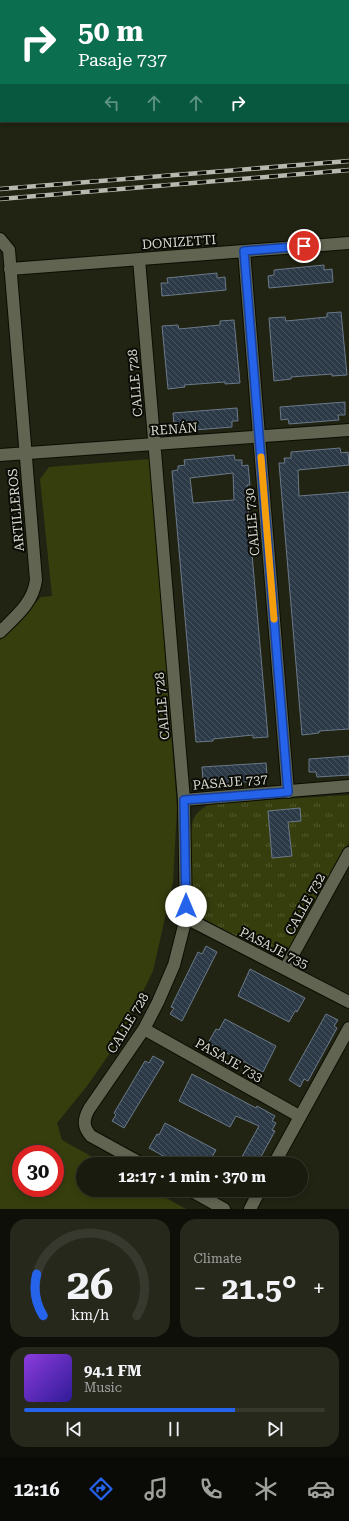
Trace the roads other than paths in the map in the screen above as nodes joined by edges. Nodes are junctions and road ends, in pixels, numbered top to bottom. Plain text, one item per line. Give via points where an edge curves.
1 (0, 239) edge
2 (349, 243) edge
3 (244, 251) junction
4 (139, 259) junction
5 (10, 269) junction
6 (349, 430) edge
7 (259, 437) junction
8 (155, 444) junction
9 (25, 454) junction
10 (0, 456) edge
11 (0, 632) edge
12 (349, 786) edge
13 (288, 792) junction
14 (184, 800) junction
15 (349, 853) edge
16 (186, 918) junction
17 (285, 969) junction
18 (349, 1002) edge
19 (349, 1028) edge
20 (144, 1029) junction
21 (299, 1116) junction
22 (129, 1157) edge
23 (278, 1157) edge
24 (203, 1197) edge
25 (256, 1197) edge
26 (224, 1209) edge
27 (250, 1209) edge

1 - 5 street, ARTILLEROS via 9,250
2 - 3 street, DONIZETTI
3 - 4 street, DONIZETTI
3 - 7 street, CALLE 730
4 - 5 street, DONIZETTI
4 - 8 street, CALLE 728
5 - 9 street, ARTILLEROS
6 - 7 street, RENÁN
7 - 8 street, RENÁN
7 - 13 street, CALLE 730
8 - 9 street, RENÁN
8 - 14 street, CALLE 728
9 - 10 street, RENÁN
9 - 11 street, ARTILLEROS via 35,590 30,601
12 - 13 street, PASAJE 737
13 - 14 street, PASAJE 737
14 - 16 street, CALLE 728
15 - 17 street, CALLE 732
16 - 17 street, PASAJE 735
16 - 20 street, CALLE 728 via 174,965
17 - 18 street, PASAJE 735
19 - 21 street
20 - 21 street, PASAJE 733
20 - 22 street, CALLE 728 via 88,1109 84,1125 91,1136
21 - 23 street
24 - 26 street
25 - 27 street

